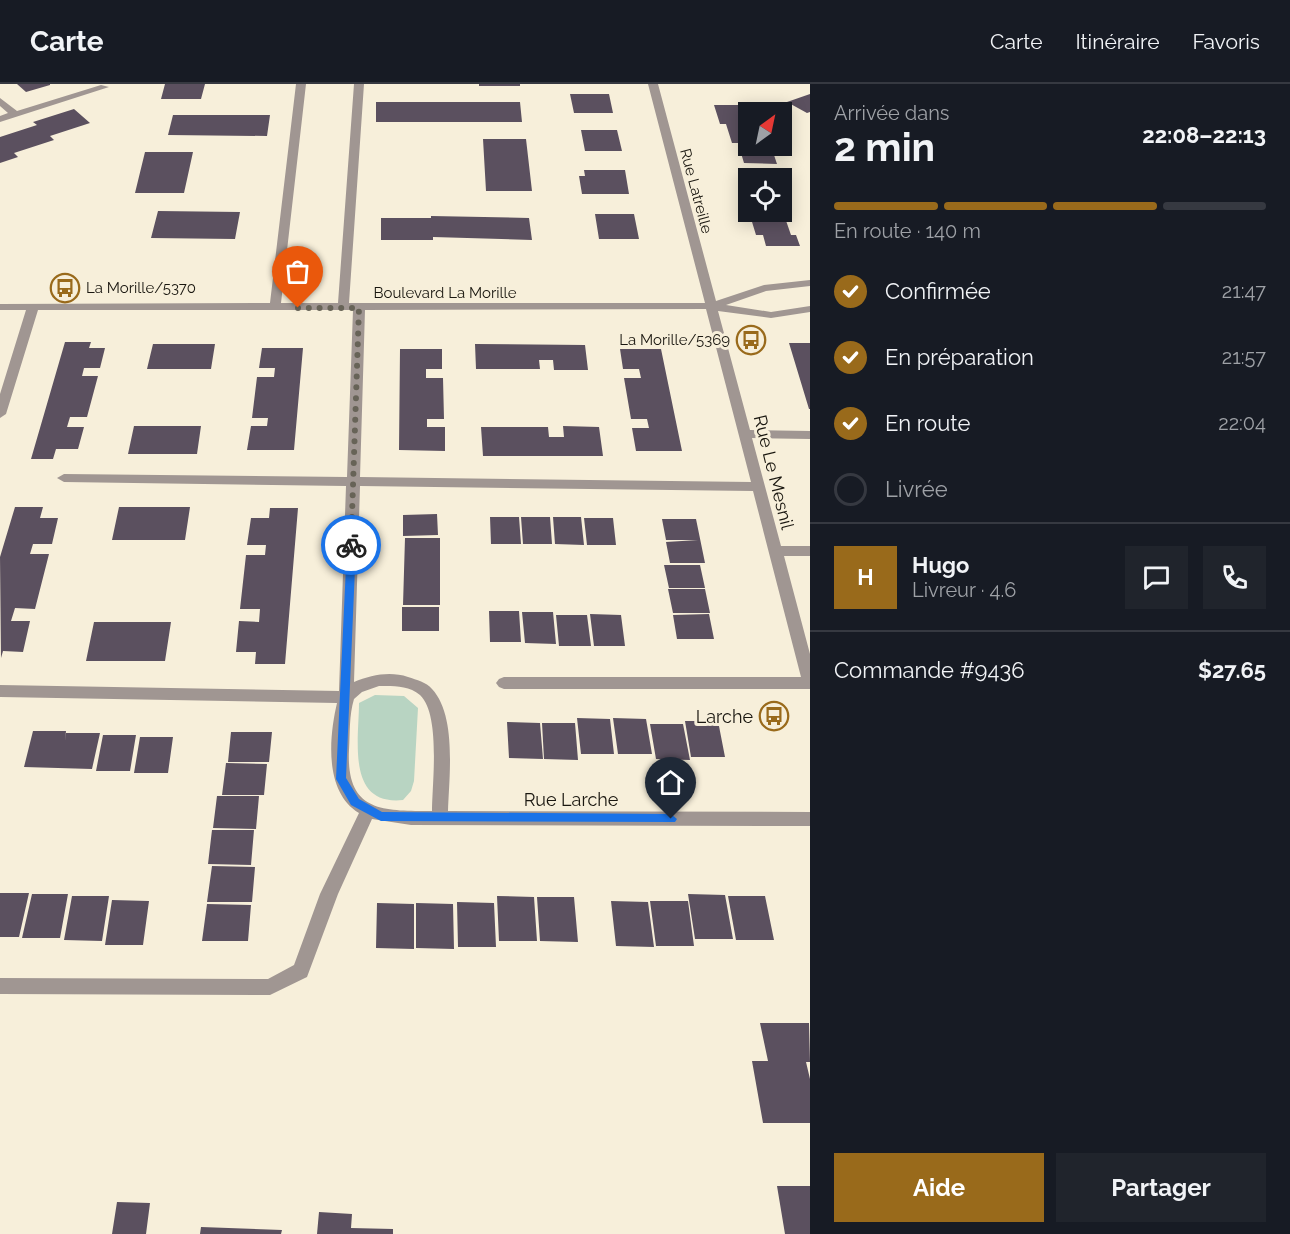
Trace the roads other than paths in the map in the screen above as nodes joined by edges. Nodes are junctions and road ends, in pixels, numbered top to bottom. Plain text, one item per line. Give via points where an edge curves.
1 (301, 84) edge
2 (359, 84) edge
3 (653, 84) edge
4 (104, 87) dead end
5 (0, 101) edge
6 (15, 114) junction
7 (0, 119) edge
8 (810, 283) edge
9 (711, 306) junction
10 (0, 307) edge
11 (33, 308) junction
12 (275, 308) junction
13 (343, 308) junction
14 (359, 308) junction
15 (810, 309) edge
16 (0, 414) edge
17 (746, 434) junction
18 (810, 435) edge
19 (64, 478) dead end
20 (353, 481) junction
21 (759, 487) junction
22 (776, 551) junction
23 (810, 551) edge
24 (504, 683) dead end
25 (810, 683) edge
26 (0, 692) edge
27 (346, 697) junction
28 (368, 811) junction
29 (440, 818) junction
30 (810, 819) edge
31 (0, 986) edge

1 - 12 street
2 - 13 street
3 - 9 street, Rue Latreille
4 - 6 street
5 - 6 street
6 - 7 street
8 - 9 street, Boulevard La Morille via 764,288
9 - 14 street, Boulevard La Morille
9 - 15 street, Boulevard La Morille via 771,315
9 - 17 street, Rue Le Mesnil
10 - 11 street, Boulevard La Morille
11 - 12 street, Boulevard La Morille
11 - 16 street
12 - 13 street, Boulevard La Morille
13 - 14 street, Boulevard La Morille
14 - 20 street
17 - 18 street
17 - 21 street, Rue Le Mesnil
19 - 20 street
20 - 21 street
20 - 27 street
21 - 22 street, Rue Le Mesnil
22 - 23 street
22 - 25 street, Rue Le Mesnil
24 - 25 street
26 - 27 street
27 - 28 street via 341,779 355,802
27 - 29 street via 360,684 387,678 413,684 431,697 439,718
28 - 29 street, Rue Larche via 381,817
28 - 31 street via 328,894 301,971 270,987
29 - 30 street, Rue Larche

